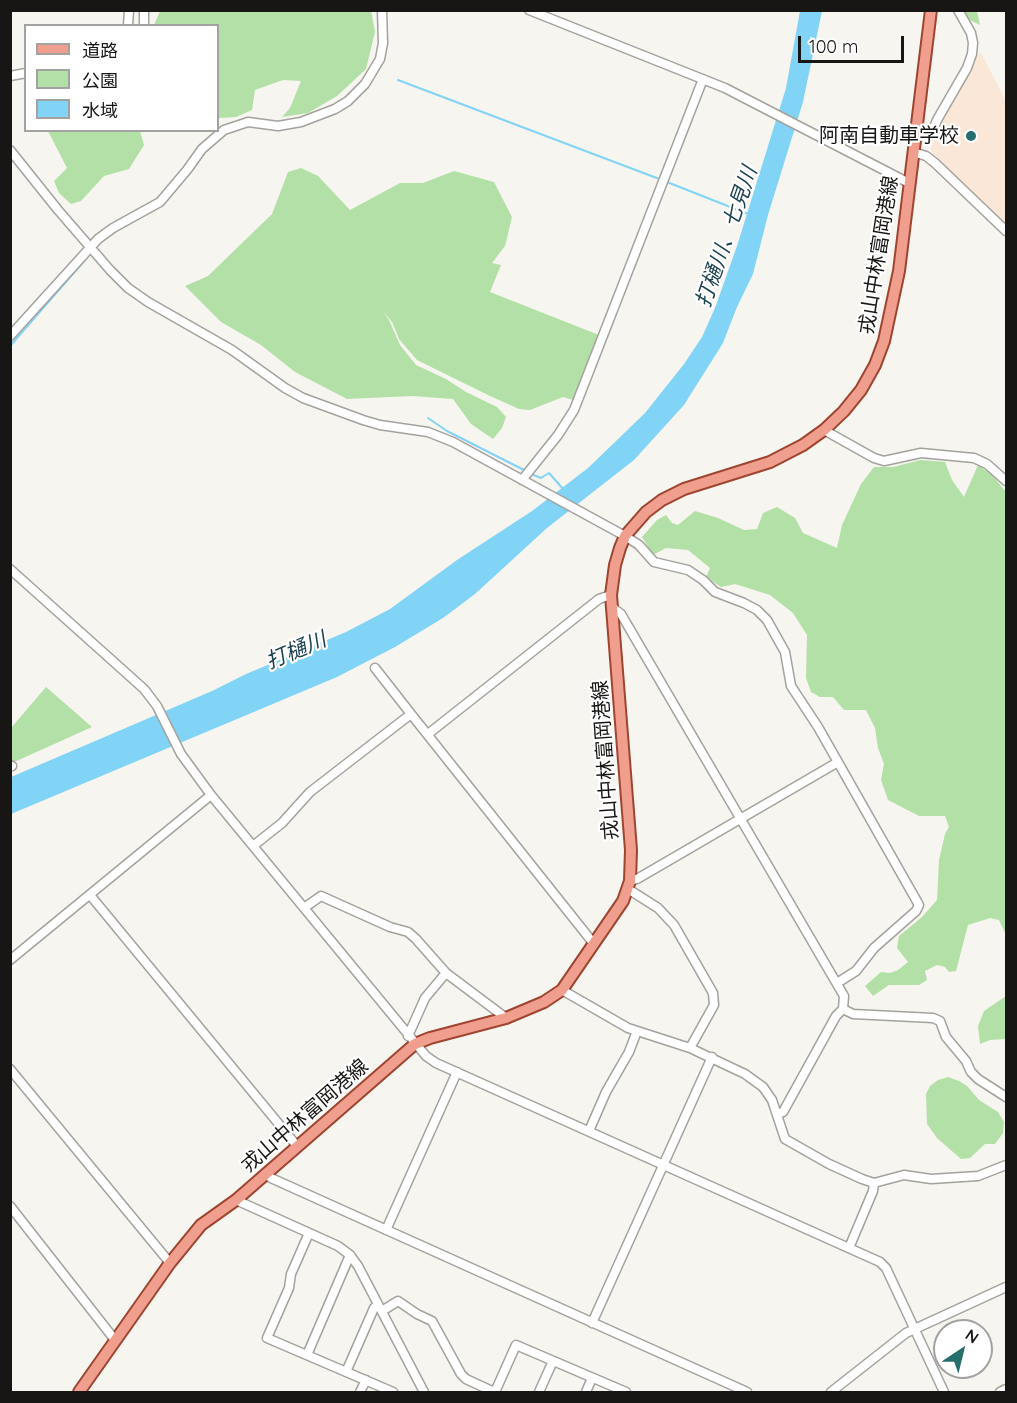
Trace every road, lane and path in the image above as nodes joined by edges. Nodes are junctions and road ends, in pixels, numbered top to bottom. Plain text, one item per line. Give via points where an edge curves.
1 (382, 10) edge
2 (529, 10) edge
3 (931, 10) edge
4 (958, 10) edge
5 (703, 79) junction
6 (915, 135) junction
7 (10, 150) edge
8 (913, 152) junction
9 (909, 183) junction
10 (1006, 231) edge
11 (90, 247) junction
12 (10, 336) edge
13 (824, 430) junction
14 (522, 480) junction
15 (1006, 481) edge
16 (625, 536) junction
17 (10, 569) edge
18 (611, 595) junction
19 (612, 608) junction
20 (375, 668) dead end
21 (411, 714) junction
22 (428, 734) junction
23 (838, 762) junction
24 (211, 795) junction
25 (740, 820) junction
26 (253, 846) junction
27 (629, 885) junction
28 (90, 895) junction
29 (304, 908) junction
30 (594, 944) junction
31 (10, 960) edge
32 (446, 973) junction
33 (837, 983) junction
34 (562, 990) junction
35 (843, 1009) junction
36 (506, 1017) junction
37 (637, 1031) junction
38 (411, 1040) junction
39 (690, 1048) junction
40 (712, 1057) junction
41 (10, 1069) edge
42 (457, 1072) junction
43 (1006, 1097) edge
44 (777, 1114) junction
45 (589, 1131) junction
46 (297, 1146) junction
47 (663, 1165) junction
48 (1006, 1165) edge
49 (266, 1174) junction
50 (874, 1183) junction
51 (236, 1200) junction
52 (10, 1206) edge
53 (386, 1230) junction
54 (309, 1233) junction
55 (849, 1248) junction
56 (350, 1255) junction
57 (170, 1263) junction
58 (1006, 1287) edge
59 (380, 1308) junction
60 (592, 1323) junction
61 (914, 1329) junction
62 (115, 1340) junction
63 (307, 1355) junction
64 (553, 1361) junction
65 (346, 1372) junction
66 (592, 1378) junction
67 (366, 1380) junction
68 (1006, 1389) edge
69 (79, 1392) edge
70 (360, 1392) edge
71 (393, 1392) edge
72 (424, 1392) edge
73 (495, 1392) edge
74 (539, 1392) edge
75 (586, 1392) edge
76 (626, 1392) edge
77 (747, 1392) edge
78 (831, 1392) edge
79 (944, 1392) edge
80 (1000, 1392) edge

1 - 11 street via 384,43 380,58 365,84 348,101 301,122 278,126 248,123 224,130 202,149 160,202 113,228
2 - 5 street
3 - 6 main road, 戎山中林富岡港線
4 - 6 street via 974,43 968,68 932,133 927,138
5 - 9 street
5 - 14 street via 574,410
6 - 8 main road, 戎山中林富岡港線
7 - 11 street
8 - 9 main road, 戎山中林富岡港線
8 - 10 street via 935,163
9 - 13 main road, 戎山中林富岡港線 via 899,271 884,341 861,390
11 - 12 street
11 - 14 street via 148,302 232,350 303,398 363,420 442,437
13 - 15 street via 884,461 921,453 974,458
13 - 16 main road, 戎山中林富岡港線 via 770,462 684,489 662,500
14 - 16 street
16 - 18 main road, 戎山中林富岡港線 via 615,565
16 - 23 street via 654,562 688,570 715,592 744,603 767,620 785,652 791,686
17 - 24 street via 144,689 157,705 179,751
18 - 19 main road, 戎山中林富岡港線
18 - 22 street via 599,599
19 - 25 street via 621,614
19 - 27 main road, 戎山中林富岡港線 via 631,850
20 - 21 street
21 - 22 street
21 - 26 street via 310,792 282,823
22 - 30 street
23 - 25 street
23 - 33 street via 920,905 874,948 856,971
24 - 26 street
24 - 28 street
25 - 27 street
25 - 33 street
26 - 29 street
27 - 30 main road, 戎山中林富岡港線 via 623,901
27 - 39 street via 674,925 713,993 714,1005
28 - 31 street
28 - 46 street
29 - 32 street via 321,896 408,933
29 - 38 street
30 - 34 main road, 戎山中林富岡港線
32 - 36 street
32 - 38 street via 425,998
33 - 35 street via 844,996
34 - 36 main road, 戎山中林富岡港線
34 - 37 street
35 - 43 street via 853,1014 940,1021 946,1037 971,1072
35 - 44 street via 783,1112
36 - 38 main road, 戎山中林富岡港線
37 - 39 street
37 - 45 street
38 - 42 street via 436,1063
38 - 46 main road, 戎山中林富岡港線
39 - 40 street
40 - 44 street via 763,1087
40 - 47 street
41 - 57 street
42 - 45 street
42 - 53 street
44 - 50 street via 785,1139 793,1145
45 - 47 street
46 - 49 main road, 戎山中林富岡港線
47 - 55 street
47 - 60 street
48 - 50 street via 978,1176 931,1179 904,1175
49 - 51 main road, 戎山中林富岡港線
49 - 53 street
50 - 55 street
51 - 54 street
51 - 57 main road, 戎山中林富岡港線 via 201,1226
52 - 62 street
53 - 60 street
54 - 56 street
54 - 63 street via 267,1338
55 - 61 street via 886,1268
56 - 59 street
56 - 63 street
57 - 62 main road, 戎山中林富岡港線
58 - 61 street
59 - 65 street via 374,1308
59 - 72 street
59 - 73 street via 398,1301 432,1321 461,1374
60 - 77 street
61 - 78 street
61 - 79 street
62 - 69 main road, 戎山中林富岡港線
63 - 65 street
64 - 66 street
64 - 73 street via 516,1345
64 - 74 street
65 - 67 street
66 - 75 street
66 - 76 street
67 - 70 street
67 - 71 street
68 - 80 street

